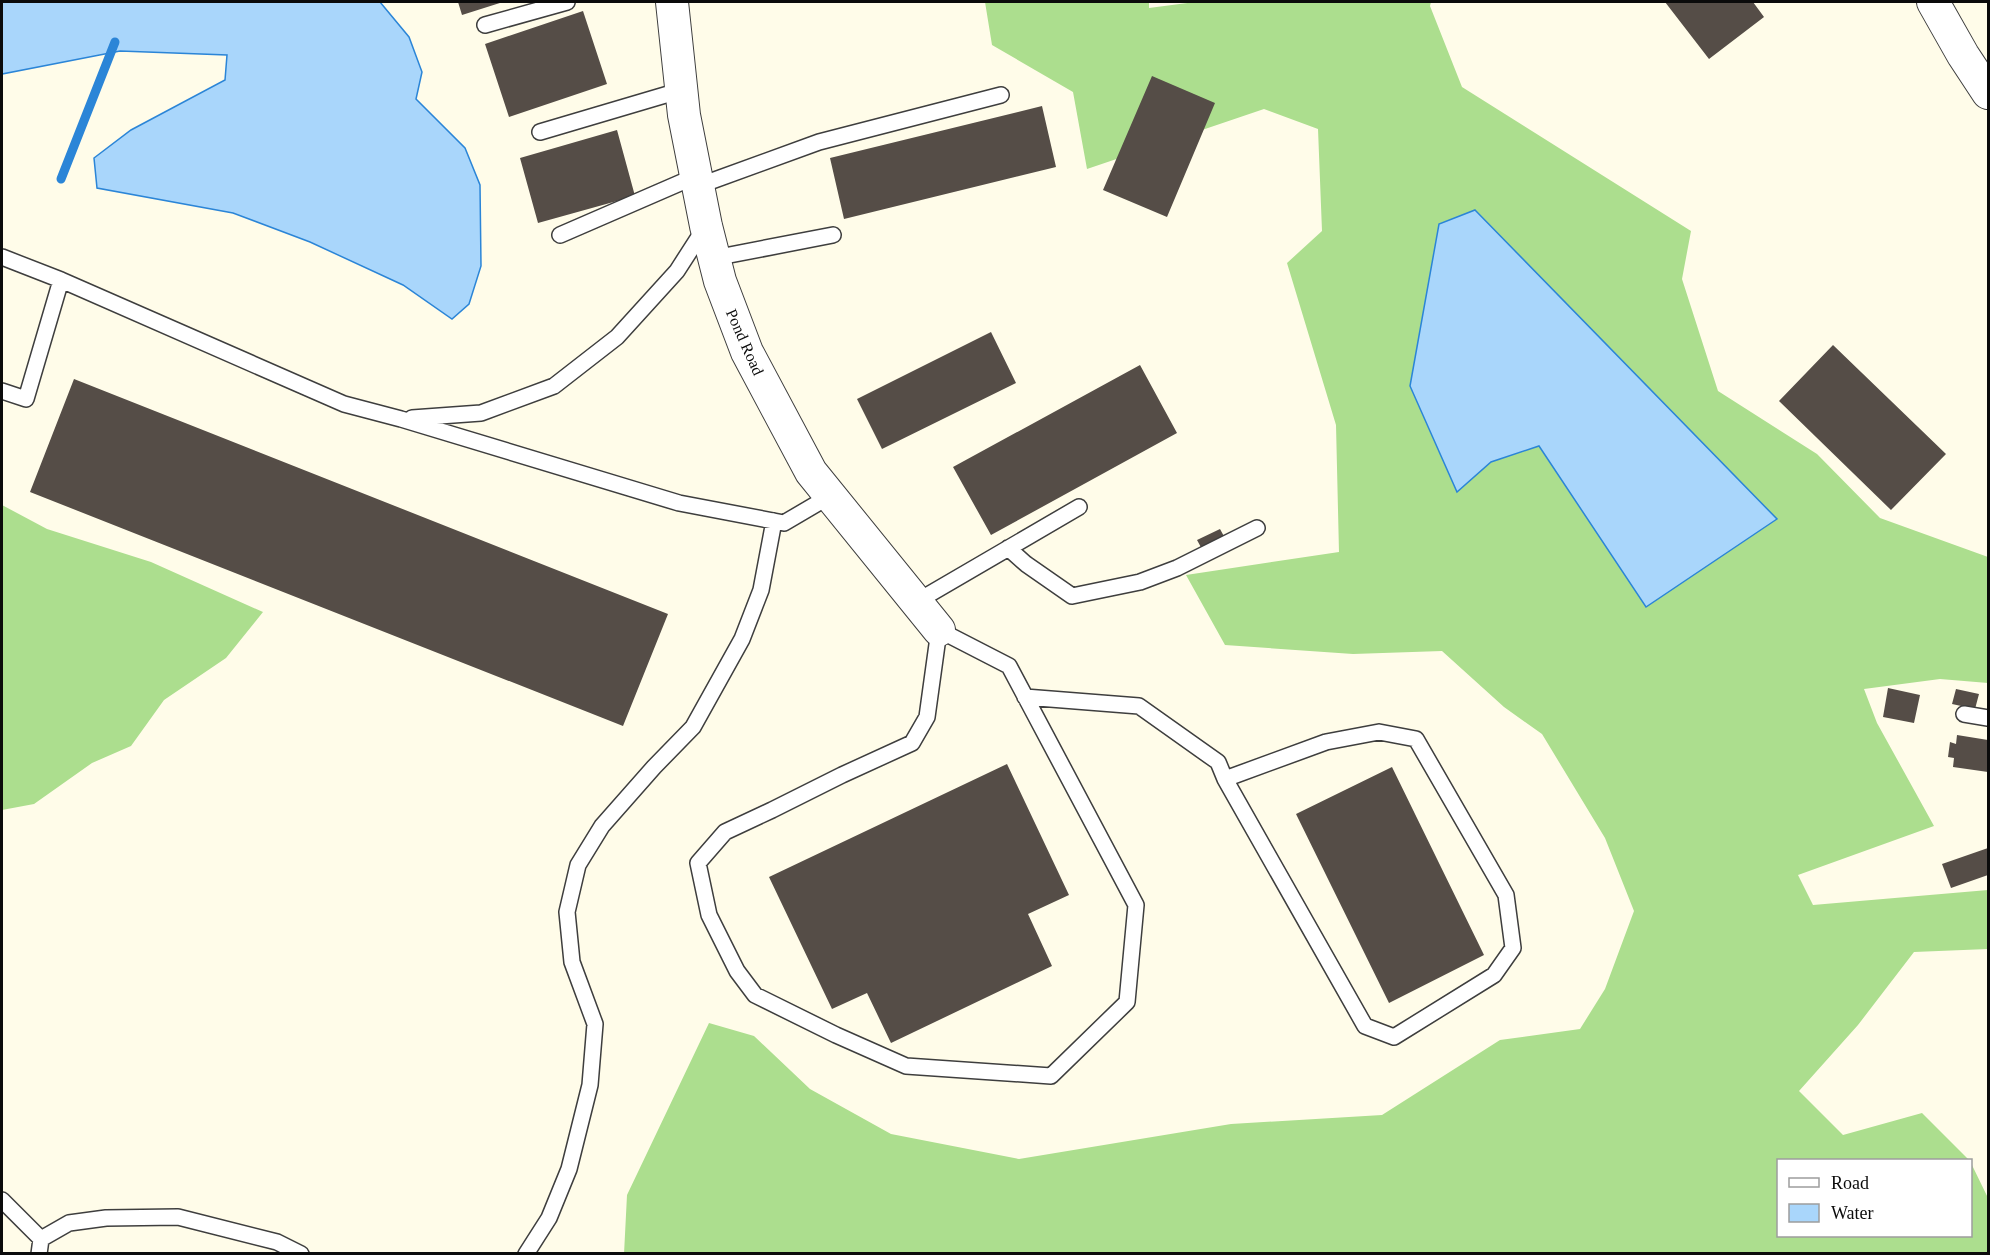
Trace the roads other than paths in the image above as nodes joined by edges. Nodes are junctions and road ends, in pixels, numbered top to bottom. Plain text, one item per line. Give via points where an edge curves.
1 (567, 2) edge
2 (672, 2) edge
3 (1933, 2) edge
4 (485, 25) dead end
5 (681, 90) junction
6 (1989, 93) edge
7 (1001, 95) dead end
8 (540, 132) dead end
9 (697, 181) junction
10 (706, 226) junction
11 (560, 235) dead end
12 (833, 235) dead end
13 (2, 257) edge
14 (714, 258) junction
15 (62, 280) junction
16 (2, 391) edge
17 (401, 419) junction
18 (830, 496) junction
19 (1079, 507) dead end
20 (774, 521) junction
21 (1257, 528) dead end
22 (1008, 548) junction
23 (916, 602) junction
24 (939, 630) junction
25 (1025, 697) junction
26 (1964, 714) dead end
27 (1989, 718) edge
28 (1225, 779) junction
29 (2, 1200) edge
30 (40, 1246) edge
31 (301, 1254) edge
32 (526, 1254) edge

1 - 4 lane
2 - 5 street, Pond Road
3 - 6 street
5 - 8 lane
5 - 9 street, Pond Road
7 - 9 lane via 819,142
9 - 10 street, Pond Road
9 - 11 lane
10 - 14 street, Pond Road
10 - 17 lane via 677,271 617,337 554,386 482,413
12 - 14 lane
13 - 15 lane
14 - 18 street, Pond Road via 747,352 811,472
15 - 16 lane via 26,399
15 - 17 lane via 344,405
17 - 20 lane via 680,502
18 - 20 lane via 784,523
18 - 23 street, Pond Road
19 - 22 lane
20 - 32 lane via 761,591 742,639 705,707 693,727 602,826 578,866 567,912 572,962 595,1024 590,1085 568,1169 549,1218
21 - 22 lane via 1140,582 1072,596
22 - 23 lane
23 - 24 street, Pond Road
24 - 25 lane via 1009,666
24 - 25 lane via 927,717 912,743 725,832 698,863 709,915 737,971 755,995 906,1066 1051,1076 1127,1002 1136,905
25 - 28 lane via 1139,706 1218,762
26 - 27 lane
28 - 28 lane via 1365,1026 1394,1037 1494,975 1513,948 1506,895 1416,739 1379,732 1326,742
29 - 30 lane
30 - 31 lane via 69,1223 178,1217 277,1242

